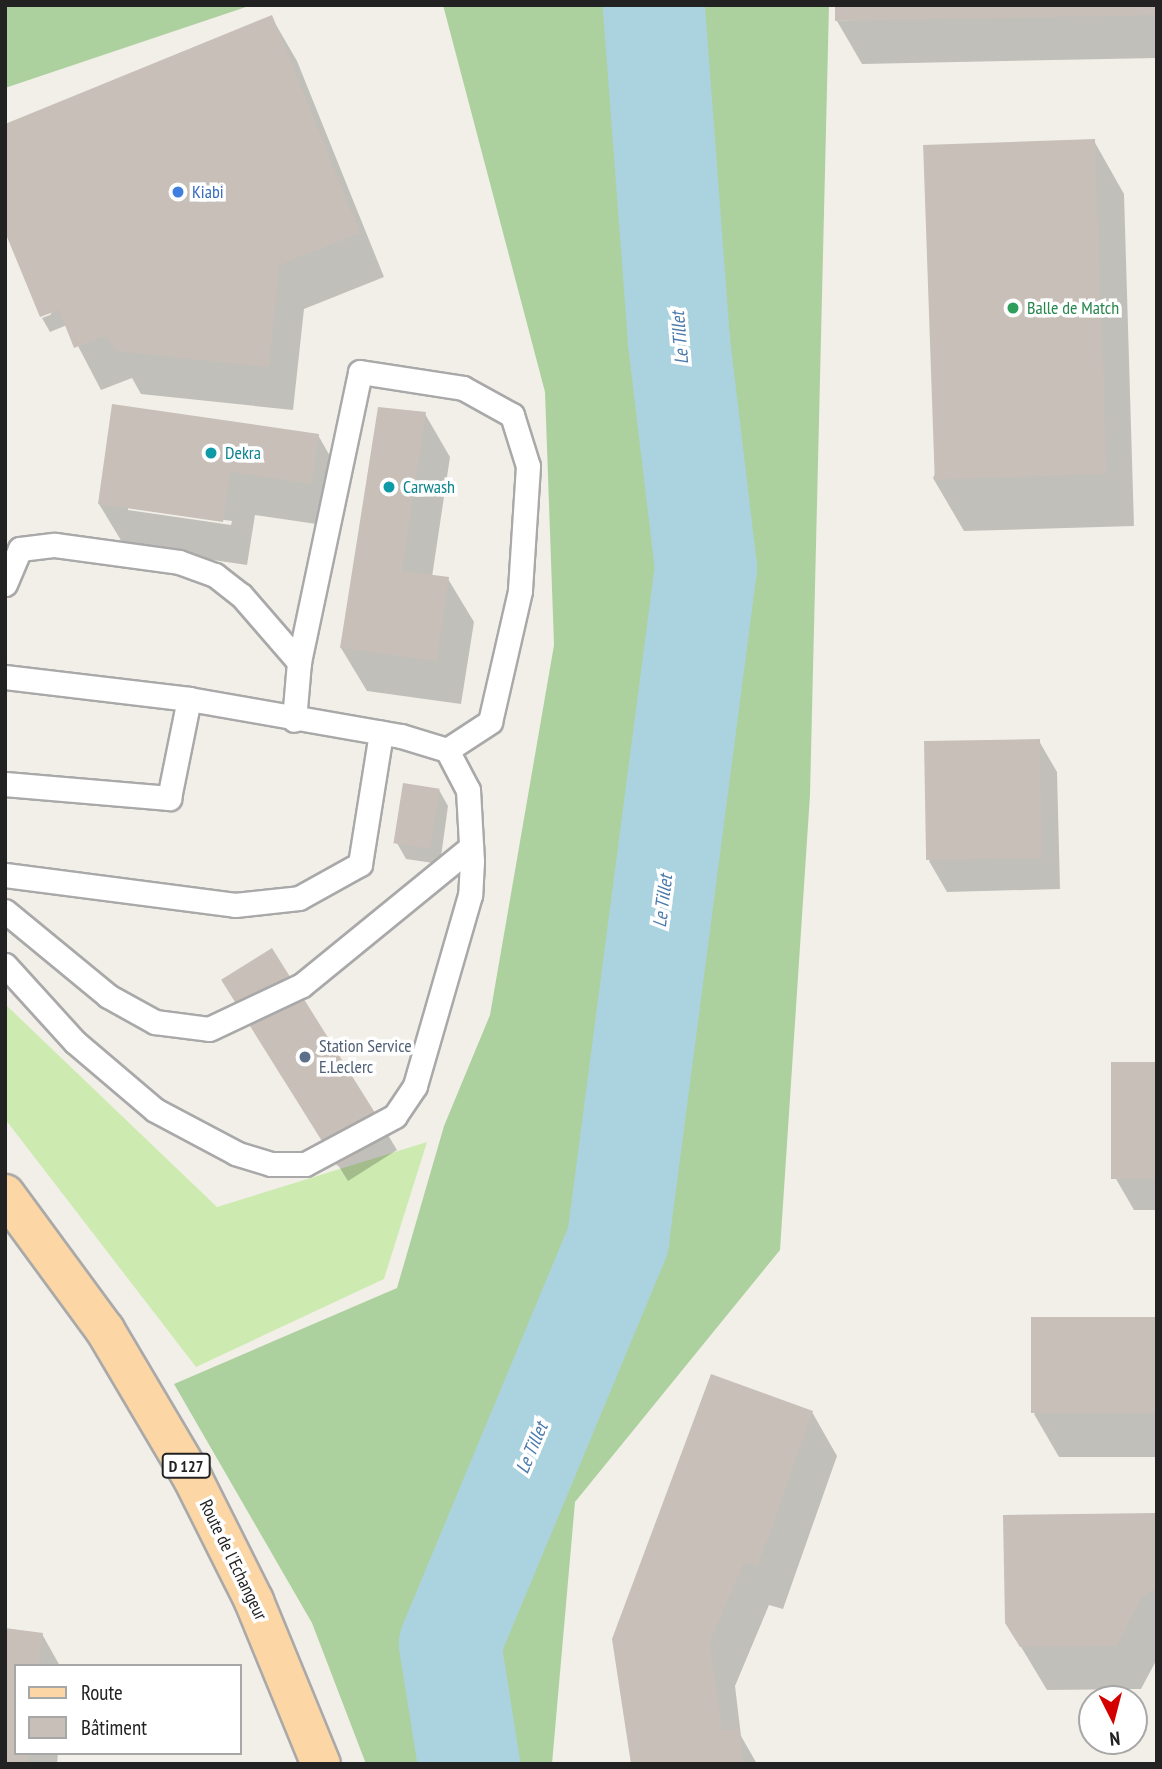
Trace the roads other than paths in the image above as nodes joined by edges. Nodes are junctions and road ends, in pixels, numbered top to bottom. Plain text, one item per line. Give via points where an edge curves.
1 (5, 584) edge
2 (299, 662) junction
3 (5, 677) edge
4 (188, 699) junction
5 (294, 720) junction
6 (381, 733) junction
7 (447, 750) junction
8 (5, 784) edge
9 (471, 847) junction
10 (5, 875) edge
11 (5, 911) edge
12 (5, 965) edge
13 (5, 1194) edge
14 (321, 1764) edge

1 - 2 lane via 20,549 55,545 179,562 215,575 241,595
2 - 5 lane
2 - 7 lane via 360,372 463,388 512,415 527,466 520,591 491,722
3 - 4 lane
4 - 5 lane
4 - 8 lane via 169,799
5 - 6 lane
6 - 7 lane
6 - 10 lane via 360,864 299,898 235,905
7 - 9 lane via 468,790
9 - 11 lane via 302,985 209,1029 155,1022 108,996
9 - 12 lane via 470,895 415,1086 395,1116 305,1164 271,1164 236,1153 155,1110 75,1042
13 - 14 main road, Route de l'Echangeur / D 127 via 104,1330 192,1477 254,1601

